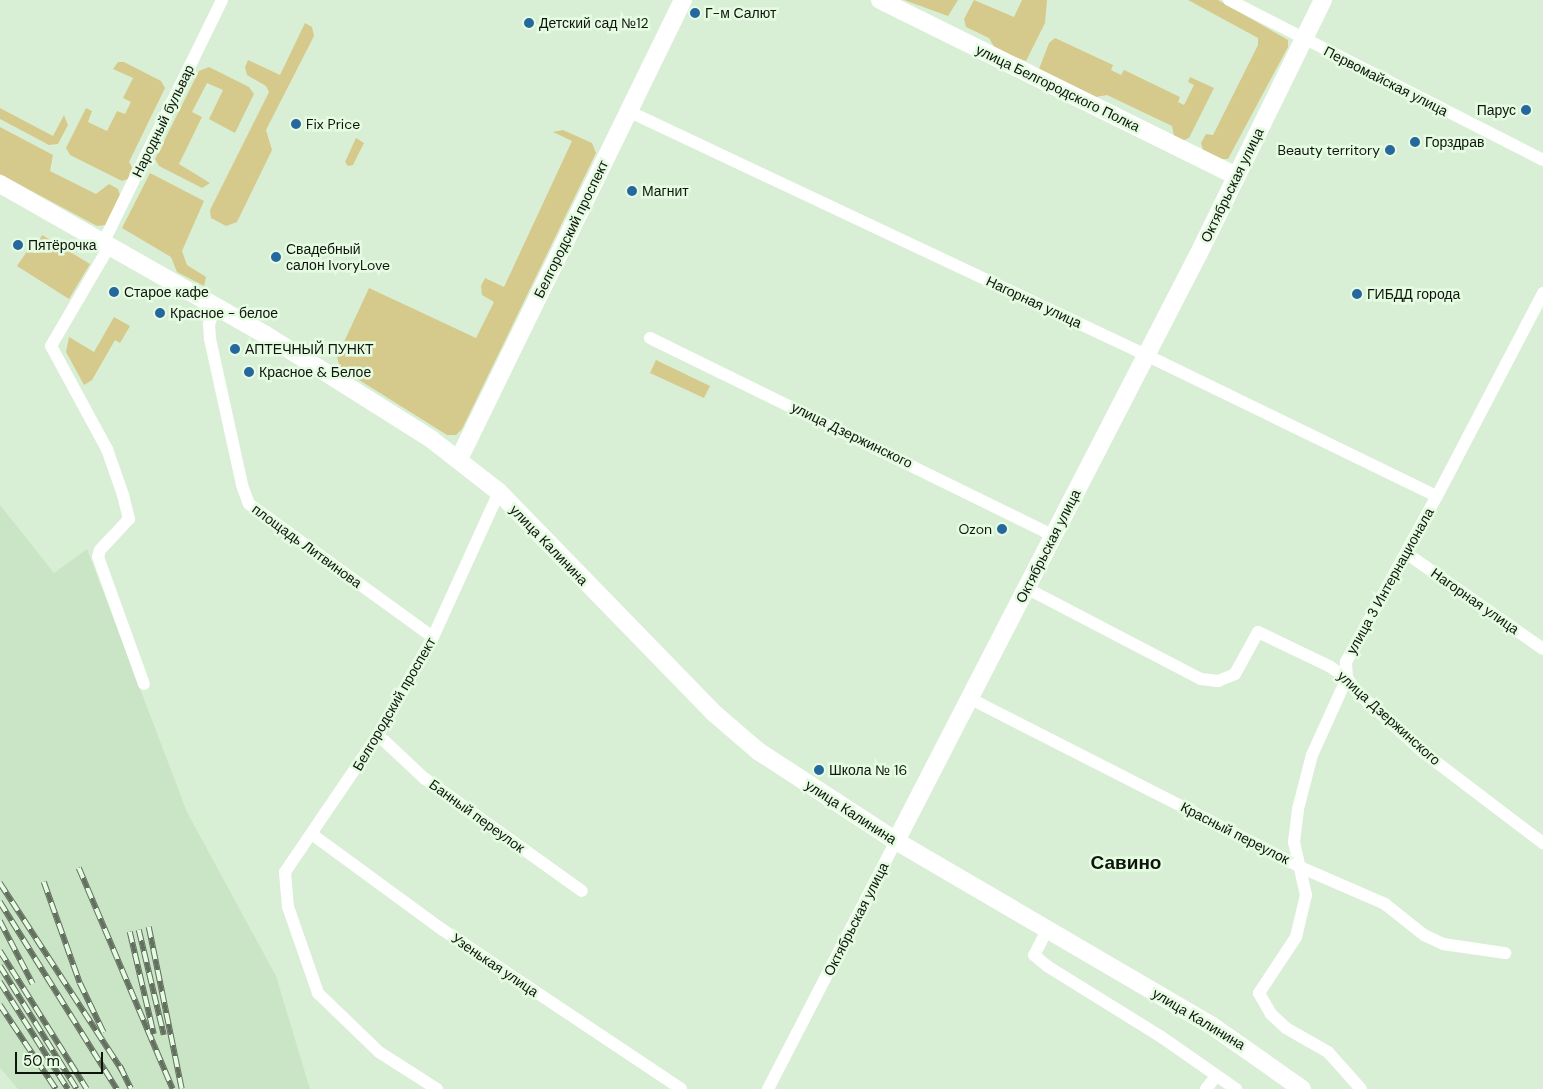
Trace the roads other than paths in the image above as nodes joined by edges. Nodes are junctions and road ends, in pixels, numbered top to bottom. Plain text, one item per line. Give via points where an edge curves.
1 (222, 0) edge
2 (683, 0) edge
3 (880, 0) edge
4 (1229, 0) edge
5 (1323, 0) edge
6 (1304, 40) junction
7 (628, 111) junction
8 (1543, 160) edge
9 (1236, 176) junction
10 (0, 184) edge
11 (107, 243) junction
12 (1543, 293) edge
13 (215, 306) junction
14 (650, 338) dead end
15 (1146, 355) junction
16 (459, 459) junction
17 (499, 492) junction
18 (1437, 496) junction
19 (1053, 535) junction
20 (1406, 553) junction
21 (1026, 588) junction
22 (433, 637) junction
23 (1543, 649) edge
24 (1347, 678) junction
25 (144, 684) dead end
26 (969, 698) junction
27 (378, 735) junction
28 (313, 835) junction
29 (896, 841) junction
30 (1543, 843) edge
31 (1300, 867) junction
32 (582, 891) dead end
33 (1048, 930) junction
34 (1505, 953) dead end
35 (1216, 1076) junction
36 (437, 1089) edge
37 (680, 1089) edge
38 (768, 1089) edge
39 (1206, 1089) edge
40 (1236, 1089) edge
41 (1302, 1089) edge
42 (1361, 1089) edge

1 - 11 street, Народный бульвар
2 - 7 main road, Белгородский проспект
3 - 9 main road, улица Белгородского Полка
4 - 6 street, Первомайская улица
5 - 6 main road, Октябрьская улица
6 - 8 street, Первомайская улица
6 - 9 main road, Октябрьская улица
7 - 15 street, Нагорная улица
7 - 16 main road, Белгородский проспект
9 - 15 main road, Октябрьская улица
10 - 11 main road, улица Калинина
11 - 13 main road, улица Калинина
11 - 25 street, Народный бульвар via 51,346 116,472 129,519 100,550 98,557
12 - 18 street, улица 3 Интернационала
13 - 16 main road, улица Калинина
13 - 22 street, площадь Литвинова via 209,324 210,339 249,504
14 - 19 street, улица Дзержинского
15 - 18 street, Нагорная улица
15 - 19 main road, Октябрьская улица
16 - 17 main road, улица Калинина
17 - 22 street, Белгородский проспект
17 - 29 main road, улица Калинина via 715,714 758,751
18 - 20 street, улица 3 Интернационала
19 - 21 main road, Октябрьская улица
20 - 23 street, Нагорная улица
20 - 24 street, улица 3 Интернационала via 1346,662
21 - 24 street, улица Дзержинского via 1201,679 1218,681 1235,674 1258,632
21 - 26 main road, Октябрьская улица
22 - 27 street, Белгородский проспект
24 - 30 street, улица Дзержинского via 1356,691 1423,752
24 - 31 street, улица 3 Интернационала via 1312,754 1298,809 1294,842
26 - 29 main road, Октябрьская улица
26 - 31 street, Красный переулок
27 - 28 street, Белгородский проспект
27 - 32 street, Банный переулок via 424,778
28 - 36 street, Белгородский проспект via 284,872 288,907 318,993 378,1052
28 - 37 street, Узенькая улица via 443,930
29 - 33 main road, улица Калинина
29 - 38 street, Октябрьская улица
31 - 34 street, Красный переулок via 1385,904 1424,935 1444,944
31 - 42 street, улица 3 Интернационала via 1306,895 1296,937 1259,993 1271,1014 1286,1028 1328,1052
33 - 35 street via 1034,955 1091,996 1160,1036
33 - 41 main road, улица Калинина via 1211,1025
35 - 39 street
35 - 40 street

